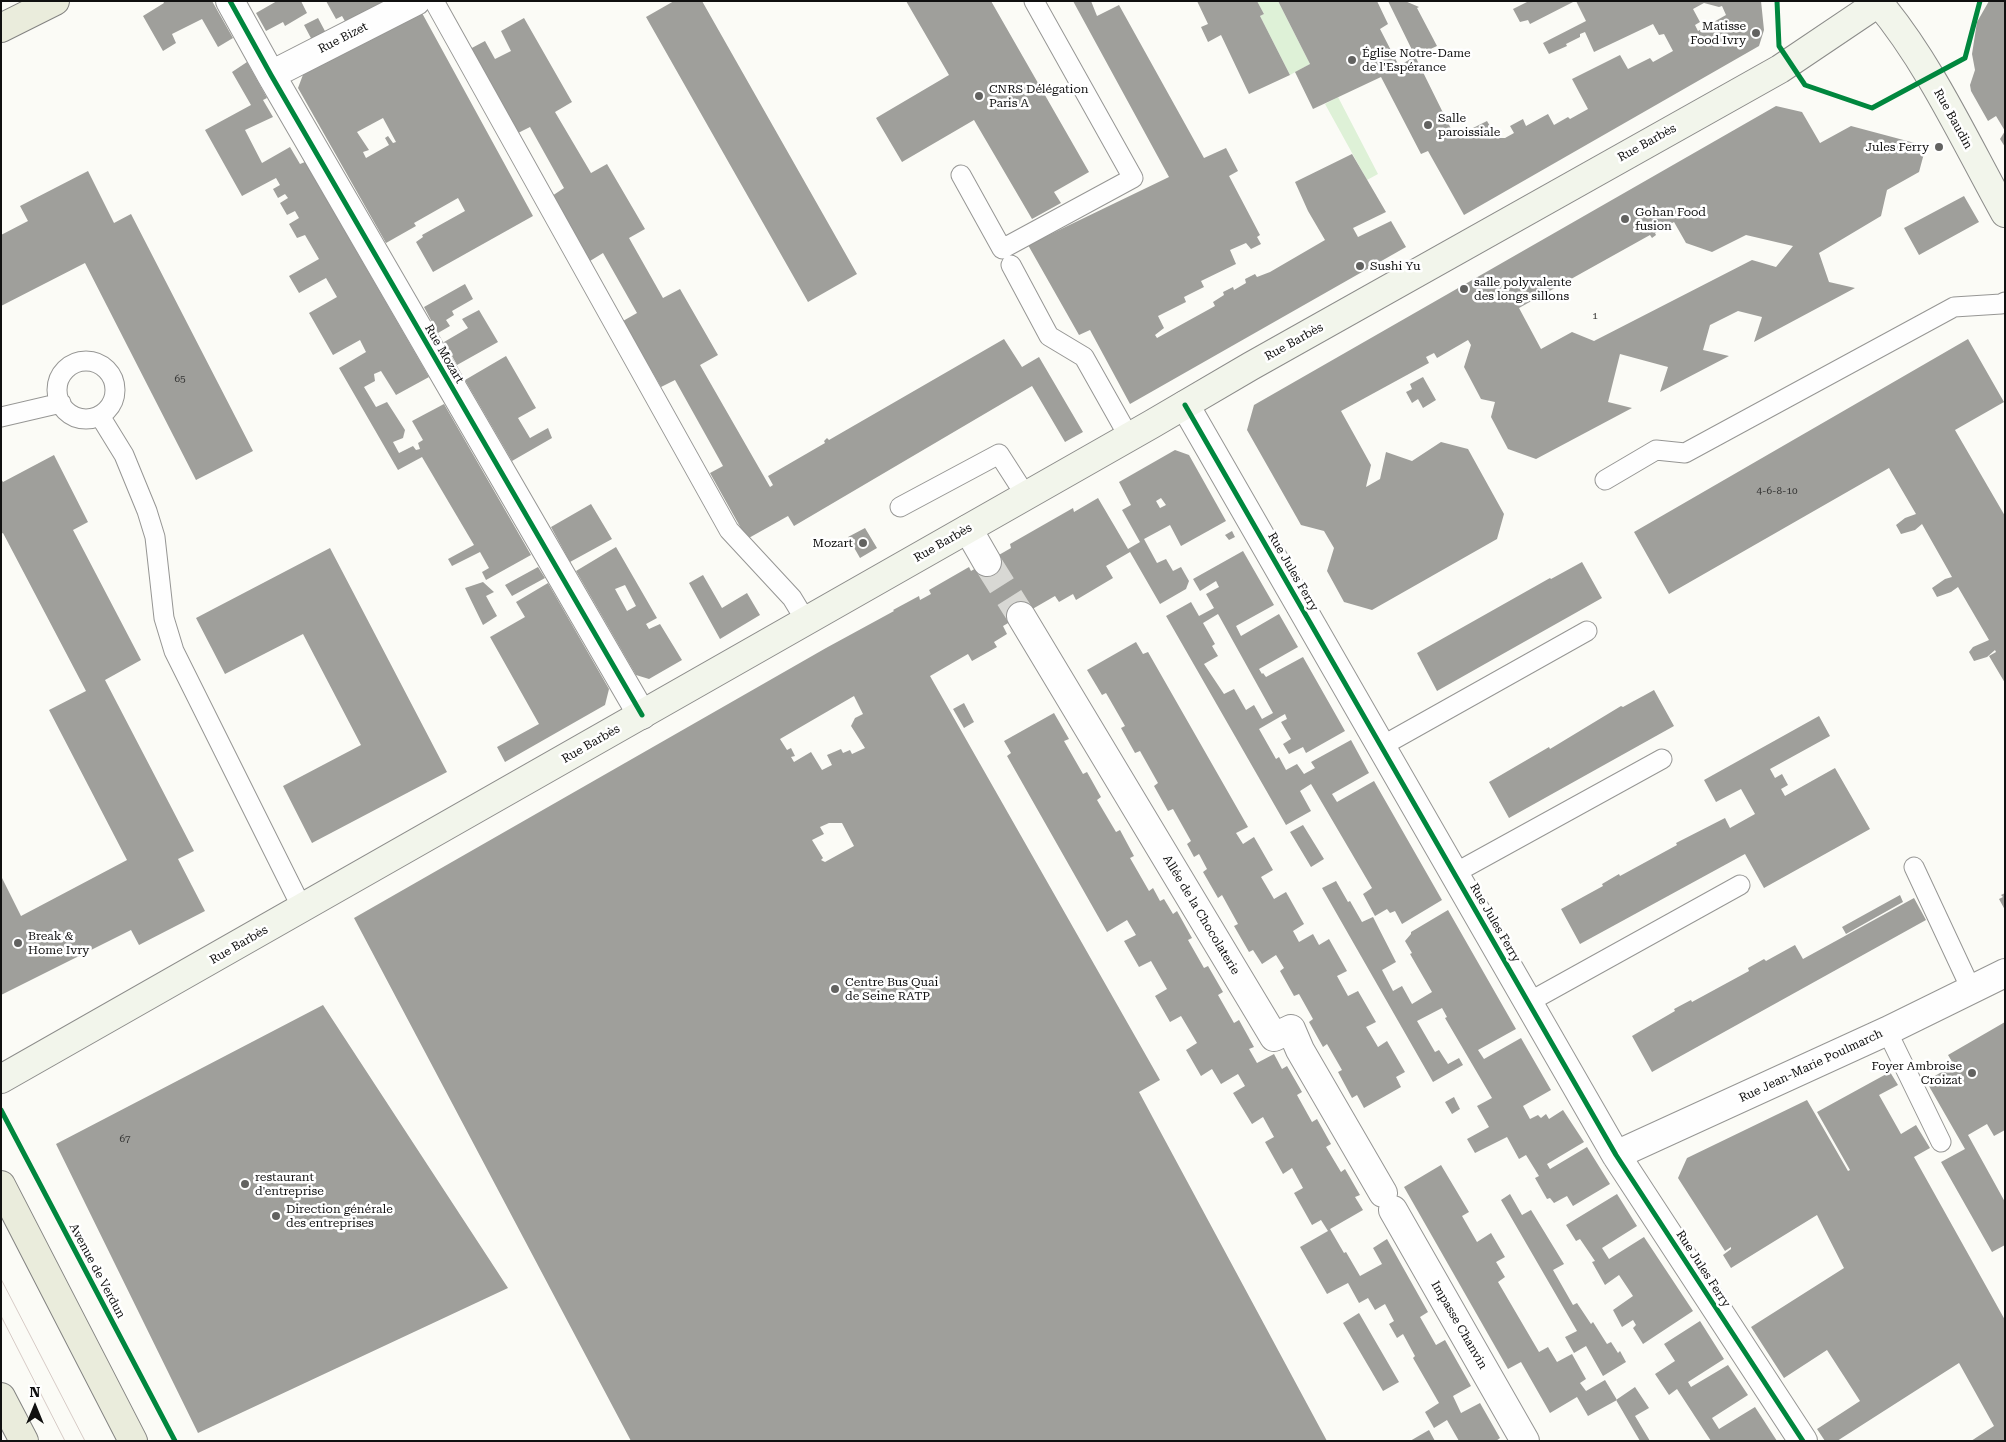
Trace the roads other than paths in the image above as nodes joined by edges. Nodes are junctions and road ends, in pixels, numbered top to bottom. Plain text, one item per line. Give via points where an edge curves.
1 (55, 1) edge
2 (230, 1) edge
3 (416, 1) edge
4 (434, 1) edge
5 (1034, 1) edge
6 (1878, 2) edge
7 (1, 28) edge
8 (270, 75) junction
9 (960, 174) dead end
10 (2005, 214) edge
11 (1011, 265) dead end
12 (2005, 302) edge
13 (61, 403) junction
14 (1185, 406) junction
15 (100, 416) junction
16 (1, 417) edge
17 (1129, 437) junction
18 (1605, 480) dead end
19 (1026, 496) junction
20 (900, 507) dead end
21 (968, 529) junction
22 (987, 562) tunnel mouth
23 (1021, 616) tunnel mouth
24 (806, 621) junction
25 (1587, 631) dead end
26 (642, 715) junction
27 (1382, 746) junction
28 (1662, 759) dead end
29 (1914, 867) dead end
30 (1455, 873) junction
31 (1740, 885) dead end
32 (302, 908) junction
33 (2005, 973) edge
34 (1971, 989) junction
35 (1529, 1002) junction
36 (1887, 1031) junction
37 (1, 1080) edge
38 (1940, 1142) dead end
39 (1616, 1155) junction
40 (1, 1185) edge
41 (1388, 1201) joint
42 (1, 1397) edge
43 (24, 1441) edge
44 (133, 1441) edge
45 (1525, 1441) edge
46 (1803, 1441) edge

1 - 7 main road
2 - 8 street, Rue Mozart
3 - 8 street, Rue Bizet
4 - 24 lane via 728,530 792,598
5 - 9 lane via 1133,178 1002,249
6 - 10 main road, Rue Baudin via 1930,78
6 - 14 main road, Rue Barbès via 1780,69
8 - 26 street, Rue Mozart
11 - 17 lane via 1049,336 1084,357
12 - 18 lane via 1954,307 1685,453 1656,450
13 - 15 lane via 67,412 78,417
13 - 15 lane via 57,392 64,371 73,364 96,362 109,372 115,388 109,409
13 - 16 lane
14 - 17 main road, Rue Barbès
14 - 27 street, Rue Jules Ferry
15 - 32 lane via 124,455 147,511 155,537 164,618 174,651
17 - 19 main road, Rue Barbès
19 - 20 lane via 1000,454
19 - 21 main road, Rue Barbès
21 - 22 street
21 - 24 main road, Rue Barbès
23 - 41 street, Allée de la Chocolaterie via 1274,1037 1291,1029
24 - 26 main road, Rue Barbès
25 - 27 lane
26 - 32 main road, Rue Barbès
27 - 30 street, Rue Jules Ferry
28 - 30 lane
29 - 34 lane
30 - 35 street, Rue Jules Ferry
31 - 35 lane
32 - 37 main road, Rue Barbès
33 - 34 street, Rue Jean-Marie Poulmarch
34 - 36 street, Rue Jean-Marie Poulmarch
35 - 39 street, Rue Jules Ferry
36 - 38 lane
36 - 39 street, Rue Jean-Marie Poulmarch
39 - 46 street, Rue Jules Ferry
40 - 44 main road
41 - 45 street, Impasse Chanvin
42 - 43 main road

